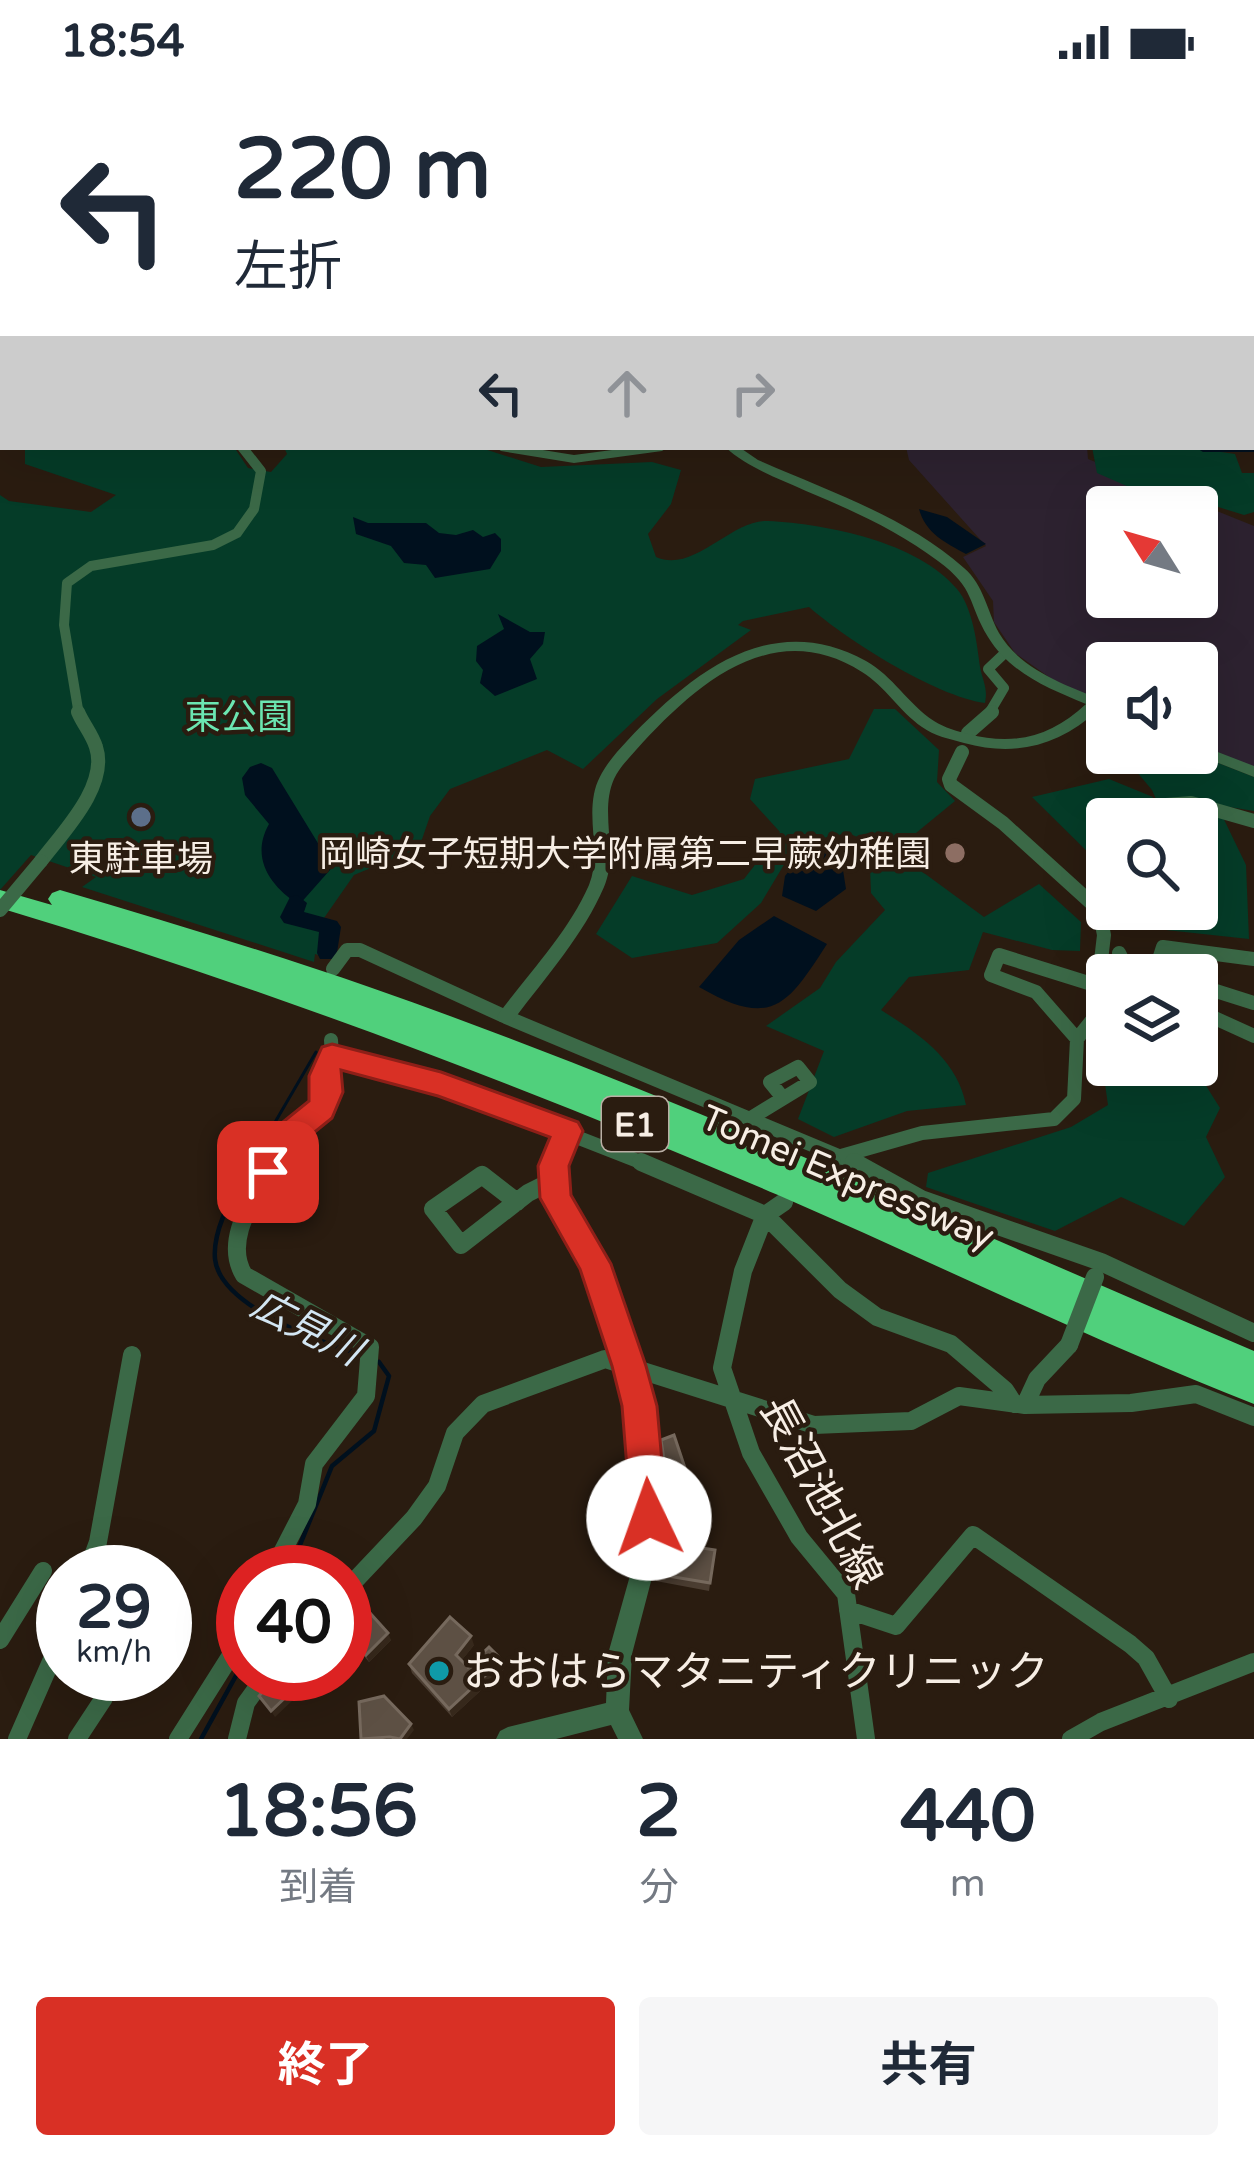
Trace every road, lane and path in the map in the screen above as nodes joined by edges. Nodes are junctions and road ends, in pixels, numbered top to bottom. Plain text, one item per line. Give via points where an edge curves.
1 (244, 450) edge
2 (511, 450) edge
3 (537, 450) edge
4 (605, 450) edge
5 (640, 450) edge
6 (735, 450) edge
7 (1006, 652) junction
8 (1086, 699) edge
9 (1086, 718) edge
10 (968, 733) dead end
11 (962, 752) dead end
12 (1218, 757) edge
13 (1254, 772) edge
14 (1218, 810) edge
15 (1254, 820) edge
16 (0, 882) edge
17 (1086, 894) edge
18 (0, 899) edge
19 (0, 910) edge
20 (1106, 930) edge
21 (1108, 946) junction
22 (1106, 954) edge
23 (1114, 954) edge
24 (1161, 954) edge
25 (1216, 954) edge
26 (1218, 954) edge
27 (1254, 959) edge
28 (333, 969) dead end
29 (1086, 982) edge
30 (1218, 992) edge
31 (1254, 1003) edge
32 (506, 1017) junction
33 (1218, 1020) edge
34 (1086, 1028) edge
35 (1254, 1036) edge
36 (1077, 1039) junction
37 (783, 1098) dead end
38 (751, 1118) junction
39 (570, 1124) junction
40 (843, 1156) junction
41 (827, 1170) dead end
42 (554, 1180) junction
43 (518, 1202) junction
44 (784, 1202) dead end
45 (765, 1214) junction
46 (1098, 1269) junction
47 (1254, 1334) edge
48 (132, 1355) dead end
49 (629, 1366) junction
50 (1254, 1366) edge
51 (1254, 1390) edge
52 (729, 1396) junction
53 (1020, 1404) junction
54 (1254, 1417) edge
55 (97, 1545) edge
56 (286, 1545) edge
57 (372, 1562) edge
58 (36, 1582) edge
59 (848, 1610) junction
60 (0, 1640) edge
61 (1254, 1662) edge
62 (216, 1679) edge
63 (36, 1696) edge
64 (1169, 1699) junction
65 (102, 1701) edge
66 (246, 1701) edge
67 (617, 1712) junction
68 (17, 1739) edge
69 (77, 1739) edge
70 (178, 1739) edge
71 (237, 1739) edge
72 (508, 1739) edge
73 (631, 1739) edge
74 (866, 1739) edge
75 (1071, 1739) edge

1 - 19 street, bridge via 261,472 244,526 211,547 100,563 64,585 66,678 98,759 88,790
2 - 5 street via 574,459
3 - 4 street
6 - 7 street via 963,573
7 - 8 street
7 - 10 street via 988,669 1004,688 997,707
9 - 32 street via 1039,744 999,746 939,730 874,673 827,650 766,650 730,662 610,769 599,790 601,873
11 - 17 street via 951,785
12 - 13 street
14 - 15 street
16 - 50 highway, Tomei Expressway / E1 via 225,949 476,1040
18 - 51 highway, Tomei Expressway / E1 via 214,964 464,1055
20 - 21 street
21 - 22 street
21 - 23 street
24 - 25 street via 1163,947
26 - 27 street
28 - 32 street via 347,950 360,950
29 - 36 street via 1000,955 991,975 1036,992
30 - 31 street
32 - 38 street via 603,1066
33 - 35 street
34 - 36 street
36 - 40 street via 1074,1099 1054,1119 922,1133
37 - 38 street
38 - 40 street
39 - 42 street
39 - 45 street
39 - 56 street via 332,1048 321,1109 284,1139 236,1238 244,1275 370,1347 366,1396 314,1464 308,1504
40 - 41 street
40 - 46 street via 921,1199
42 - 43 street
42 - 49 street via 555,1198 595,1264
43 - 43 street via 482,1174 433,1209 461,1245
44 - 45 street
45 - 52 street, 長沼池北線 via 722,1369
45 - 53 street via 840,1290 877,1317 951,1344
46 - 47 street
46 - 53 street, bridge via 1070,1345
48 - 55 street
49 - 52 street
49 - 57 street via 605,1359 483,1404 454,1433 437,1486
49 - 67 street via 650,1489 649,1547 620,1654
52 - 53 street via 814,1426 911,1421 959,1396
52 - 59 street, 長沼池北線 via 751,1453 799,1537 846,1594
53 - 54 street via 1196,1394
58 - 60 street
59 - 64 street via 896,1626 973,1535 1130,1643
59 - 74 street, 長沼池北線
61 - 64 street
62 - 70 street
63 - 68 street
64 - 75 street
65 - 69 street
66 - 71 street
67 - 72 street
67 - 73 street

